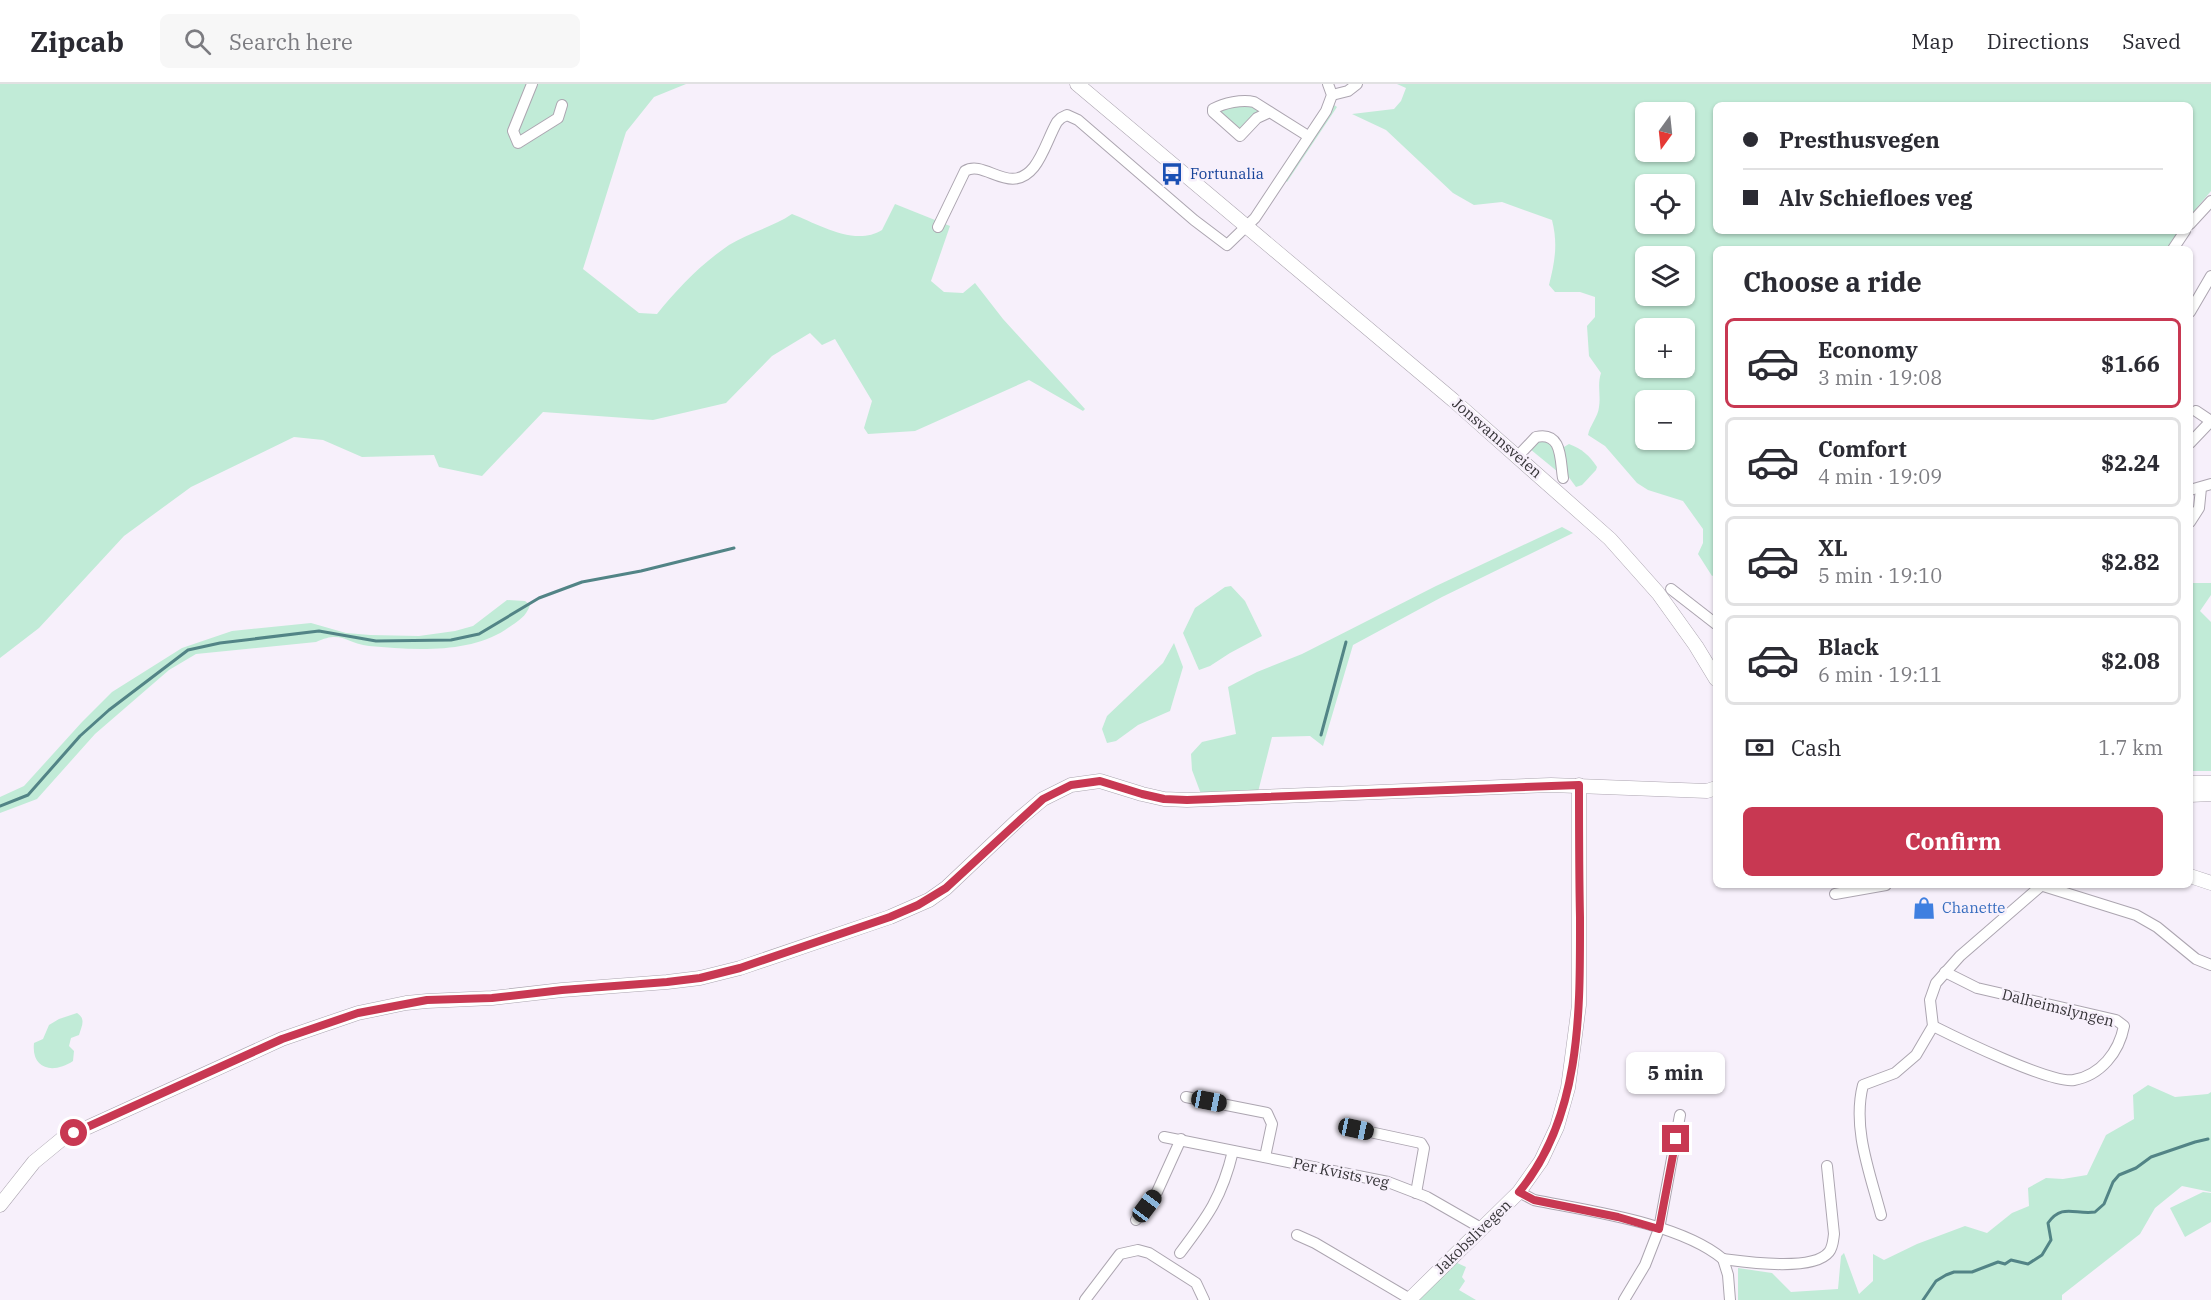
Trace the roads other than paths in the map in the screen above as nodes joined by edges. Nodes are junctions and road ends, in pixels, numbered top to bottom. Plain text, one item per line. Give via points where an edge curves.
1 (532, 84) edge
2 (1077, 84) edge
3 (1357, 84) edge
4 (1330, 89) edge
5 (562, 105) dead end
6 (1270, 112) junction
7 (1308, 136) junction
8 (2211, 201) edge
9 (2193, 221) edge
10 (1248, 226) junction
11 (938, 227) dead end
12 (2211, 276) edge
13 (2193, 307) edge
14 (2196, 411) dead end
15 (2211, 421) edge
16 (2193, 440) edge
17 (1518, 456) junction
18 (1563, 478) dead end
19 (2201, 488) edge
20 (2193, 517) edge
21 (1671, 589) dead end
22 (1713, 622) edge
23 (1713, 674) edge
24 (2193, 783) edge
25 (2211, 783) edge
26 (1579, 785) junction
27 (1713, 791) edge
28 (2211, 794) edge
29 (2193, 795) edge
30 (2193, 877) edge
31 (2211, 883) edge
32 (1869, 888) edge
33 (2038, 888) edge
34 (2050, 888) edge
35 (1835, 894) dead end
36 (2211, 965) edge
37 (1945, 972) junction
38 (1933, 1026) junction
39 (1186, 1096) dead end
40 (1680, 1115) dead end
41 (1356, 1129) dead end
42 (1164, 1137) dead end
43 (1181, 1139) junction
44 (1233, 1151) junction
45 (1265, 1157) junction
46 (1827, 1166) dead end
47 (1519, 1192) junction
48 (1416, 1193) junction
49 (0, 1205) edge
50 (1881, 1215) dead end
51 (1136, 1220) dead end
52 (1481, 1228) junction
53 (1659, 1229) junction
54 (1297, 1236) dead end
55 (1180, 1253) dead end
56 (1723, 1259) junction
57 (1085, 1300) edge
58 (1204, 1300) edge
59 (1409, 1300) edge
60 (1624, 1300) edge
61 (1730, 1300) edge

1 - 5 street via 513,131 518,143 558,118
2 - 10 street, Jonsvannsveien
3 - 4 street via 1348,91
4 - 7 street via 1329,106
6 - 6 street via 1249,101 1213,109 1240,136 1257,118
6 - 7 street
7 - 10 street
8 - 9 street
10 - 11 street via 1227,245 1220,242 1078,120 1067,115 1057,122 1038,160 1023,176 1007,179 976,168 965,171
10 - 17 street, Jonsvannsveien
12 - 13 street
14 - 15 street
15 - 16 street
17 - 18 street via 1536,437 1546,436 1559,447
17 - 23 street, Jonsvannsveien via 1611,539 1658,593
19 - 20 street via 2199,508
21 - 22 street
24 - 25 street
26 - 27 street
26 - 47 street, Jakobslivegen via 1580,978 1575,1041 1557,1127 1541,1161
26 - 49 street via 1187,800 1164,799 1100,781 1071,785 1043,799 946,888 890,917 700,978 406,1003 322,1024 63,1139 34,1162
28 - 29 street
30 - 31 street
32 - 35 street
33 - 37 street
34 - 36 street via 2136,915 2196,959
37 - 38 street via 1936,982 1930,1000
37 - 38 street, Dalheimslyngen via 1977,988 2116,1020 2124,1026 2122,1036 2116,1051 2095,1072 2073,1081 2025,1067
38 - 50 street via 1916,1055 1895,1073 1863,1084 1859,1098 1859,1129
39 - 45 street via 1267,1113 1272,1124
40 - 53 street
41 - 48 street via 1420,1143 1424,1148
42 - 43 street, Per Kvists veg
43 - 44 street, Per Kvists veg
43 - 51 street via 1157,1192
44 - 45 street, Per Kvists veg
44 - 55 street via 1218,1199
45 - 48 street, Per Kvists veg via 1369,1177
46 - 56 street via 1834,1234 1828,1254 1785,1265
47 - 52 street, Jakobslivegen
47 - 53 street via 1534,1200
48 - 52 street, Per Kvists veg
52 - 59 street, Jakobslivegen
53 - 56 street via 1696,1243
53 - 60 street
54 - 59 street, Jakobslivegen via 1316,1243
56 - 61 street
57 - 58 street via 1120,1254 1138,1250 1196,1283

